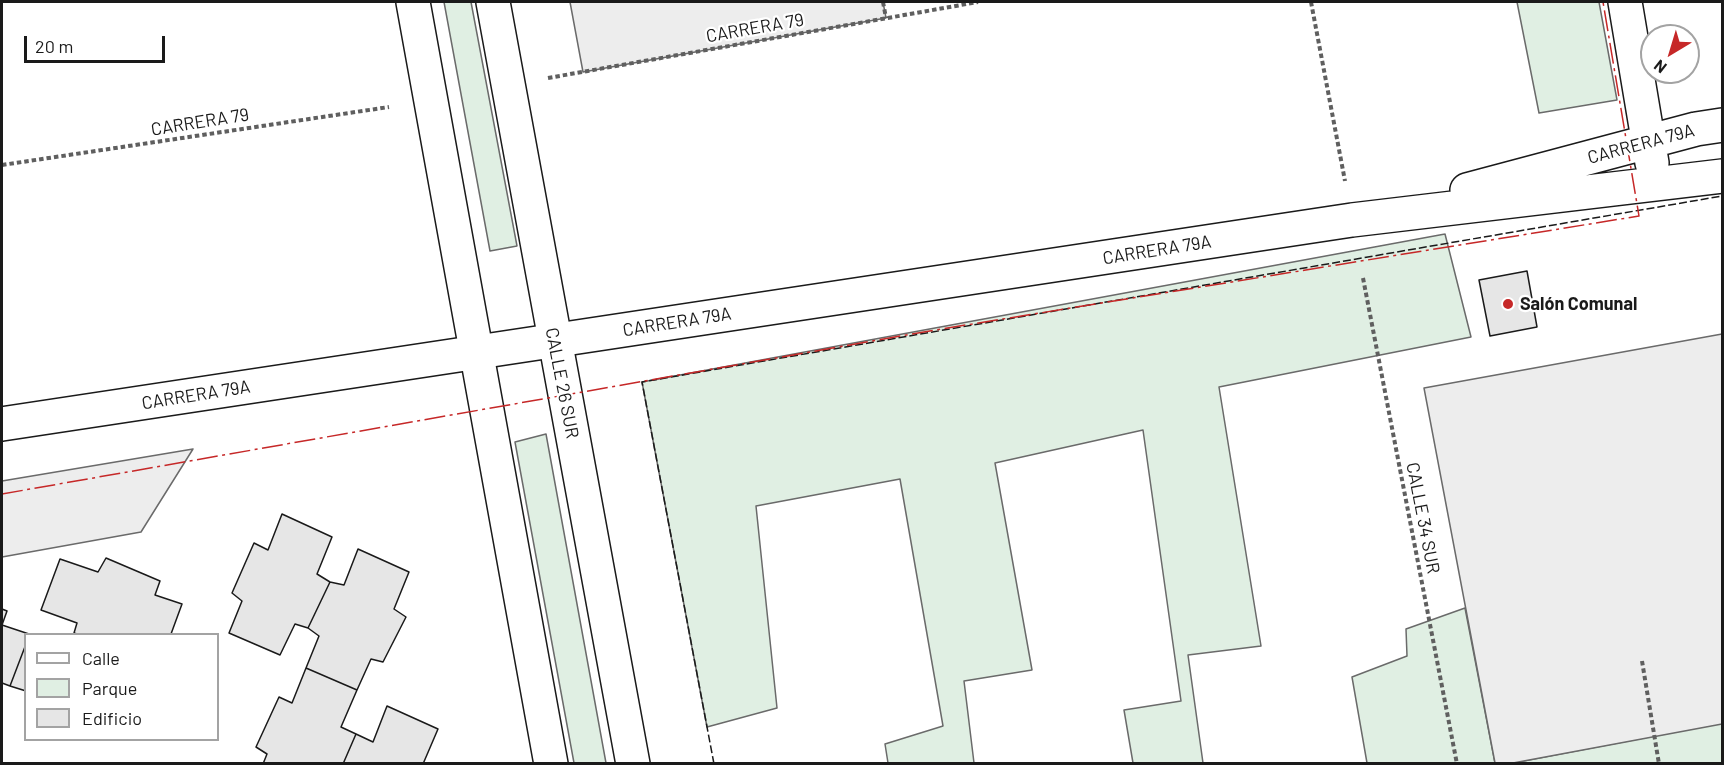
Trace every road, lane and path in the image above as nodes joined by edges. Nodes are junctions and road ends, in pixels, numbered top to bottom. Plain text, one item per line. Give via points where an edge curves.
1 (413, 2) edge
2 (493, 2) edge
3 (883, 2) edge
4 (978, 2) edge
5 (1311, 2) edge
6 (1625, 2) edge
7 (886, 18) junction
8 (545, 79) dead end
9 (390, 107) dead end
10 (1722, 125) edge
11 (1649, 142) junction
12 (2, 165) edge
13 (1722, 176) edge
14 (1655, 185) junction
15 (1352, 220) junction
16 (1363, 279) dead end
17 (554, 341) junction
18 (477, 352) junction
19 (2, 424) edge
20 (1642, 662) dead end
21 (551, 764) edge
22 (633, 764) edge
23 (1457, 764) edge
24 (1659, 764) edge

1 - 18 street
2 - 17 street, CALLE 26 SUR
3 - 7 path
4 - 7 path, CARRERA 79
5 - 15 path
6 - 11 street
7 - 8 path, CARRERA 79
9 - 12 path, CARRERA 79
10 - 11 street, CARRERA 79A
11 - 14 street
11 - 15 street, CARRERA 79A
13 - 14 street, CARRERA 79A
14 - 15 street, CARRERA 79A
15 - 17 street, CARRERA 79A
16 - 23 path, CALLE 34 SUR
17 - 18 street, CARRERA 79A
17 - 22 street, CALLE 26 SUR
18 - 19 street, CARRERA 79A
18 - 21 street
20 - 24 path

